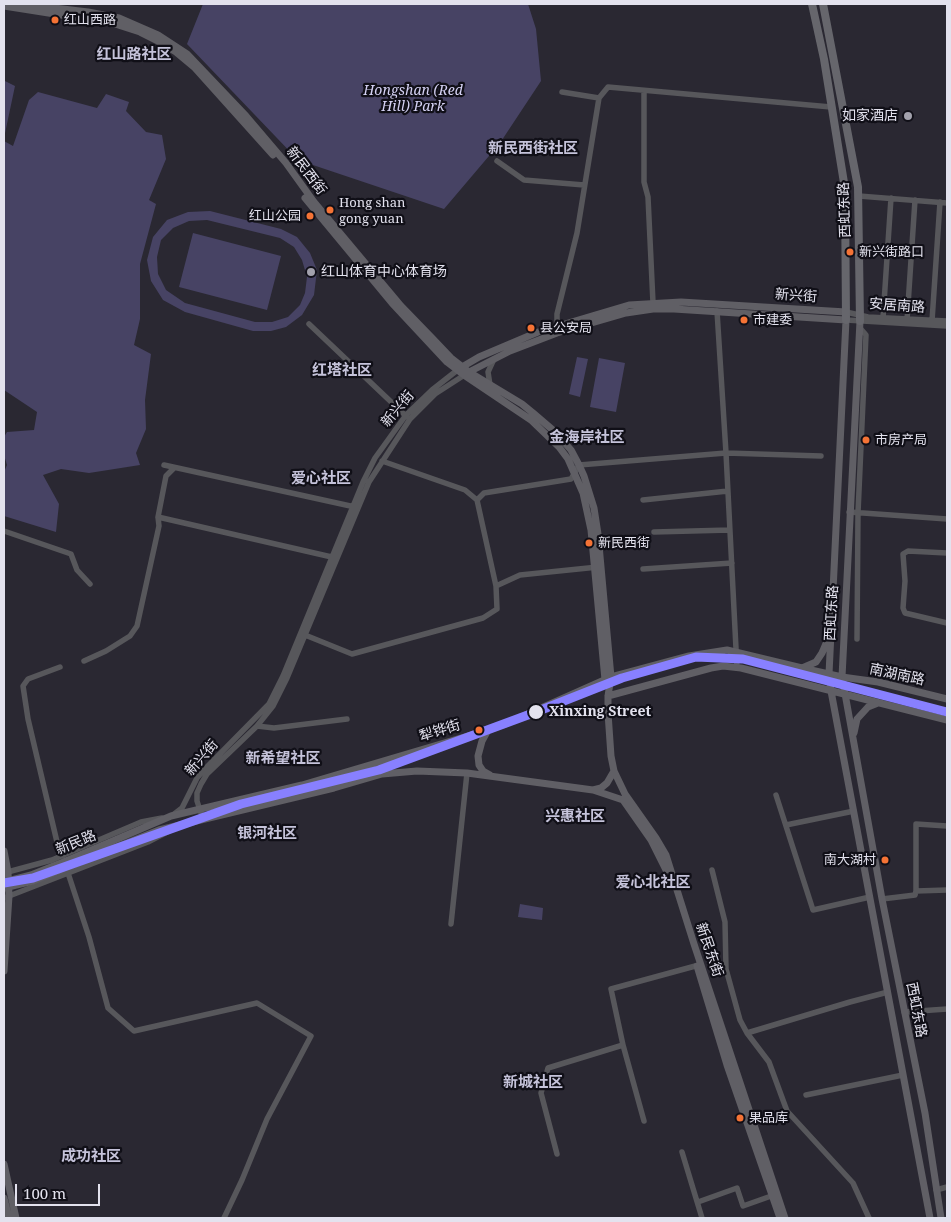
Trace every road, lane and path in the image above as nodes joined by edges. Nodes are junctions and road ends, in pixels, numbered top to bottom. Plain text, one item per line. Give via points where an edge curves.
1 (21, 4) edge
2 (812, 4) edge
3 (823, 4) edge
4 (4, 6) edge
5 (644, 91) junction
6 (562, 92) dead end
7 (599, 98) junction
8 (831, 107) junction
9 (497, 161) dead end
10 (584, 185) junction
11 (859, 196) junction
12 (890, 198) junction
13 (914, 200) junction
14 (940, 202) junction
15 (947, 203) edge
16 (653, 303) junction
17 (716, 311) junction
18 (846, 312) junction
19 (883, 318) junction
20 (846, 320) junction
21 (907, 320) junction
22 (860, 321) junction
23 (932, 321) junction
24 (947, 321) edge
25 (309, 324) dead end
26 (557, 326) junction
27 (947, 326) edge
28 (494, 359) junction
29 (460, 369) junction
30 (466, 374) junction
31 (490, 385) junction
32 (408, 417) junction
33 (726, 453) junction
34 (821, 456) dead end
35 (382, 461) junction
36 (164, 465) dead end
37 (580, 465) junction
38 (174, 468) junction
39 (575, 472) junction
40 (728, 491) junction
41 (477, 500) junction
42 (643, 500) dead end
43 (355, 507) junction
44 (849, 512) junction
45 (858, 513) junction
46 (158, 517) junction
47 (947, 519) edge
48 (730, 530) junction
49 (4, 531) edge
50 (654, 532) dead end
51 (947, 553) edge
52 (335, 558) junction
53 (732, 563) junction
54 (599, 567) junction
55 (643, 569) dead end
56 (90, 584) dead end
57 (496, 586) junction
58 (947, 623) edge
59 (830, 632) junction
60 (305, 635) junction
61 (857, 639) dead end
62 (736, 652) junction
63 (84, 661) dead end
64 (60, 667) dead end
65 (736, 668) junction
66 (802, 668) junction
67 (829, 674) junction
68 (842, 676) junction
69 (608, 679) junction
70 (830, 691) junction
71 (845, 695) junction
72 (608, 696) junction
73 (947, 699) edge
74 (878, 703) junction
75 (347, 718) dead end
76 (947, 720) edge
77 (256, 726) junction
78 (488, 730) junction
79 (853, 736) junction
80 (614, 771) junction
81 (467, 773) junction
82 (491, 776) junction
83 (593, 790) junction
84 (776, 795) dead end
85 (201, 808) junction
86 (854, 811) junction
87 (171, 816) junction
88 (203, 819) junction
89 (183, 824) junction
90 (786, 825) junction
91 (158, 826) junction
92 (947, 826) edge
93 (4, 852) edge
94 (63, 856) junction
95 (712, 870) dead end
96 (6, 872) edge
97 (68, 873) junction
98 (4, 882) edge
99 (4, 888) edge
100 (947, 890) edge
101 (916, 891) junction
102 (7, 897) edge
103 (870, 897) junction
104 (882, 899) junction
105 (450, 924) dead end
106 (699, 965) junction
107 (4, 970) edge
108 (888, 992) junction
109 (947, 1010) edge
110 (904, 1012) junction
111 (747, 1033) junction
112 (624, 1045) junction
113 (903, 1075) junction
114 (806, 1095) dead end
115 (644, 1121) dead end
116 (682, 1152) dead end
117 (557, 1154) dead end
118 (4, 1164) edge
119 (947, 1187) edge
120 (936, 1190) junction
121 (926, 1192) junction
122 (775, 1195) junction
123 (4, 1198) edge
124 (698, 1202) junction
125 (9, 1218) edge
126 (16, 1218) edge
127 (224, 1218) edge
128 (702, 1218) edge
129 (780, 1218) edge
130 (785, 1218) edge
131 (869, 1218) edge
132 (930, 1218) edge
133 (941, 1218) edge

1 - 29 main road, 新民西街 via 119,18 158,35 187,54 246,116 401,306
2 - 8 highway, 西虹东路
3 - 11 highway, 西虹东路
4 - 29 main road, 新民西街 via 117,24 140,32 176,52 194,67 269,150 311,206 412,326
5 - 7 street via 608,88
5 - 8 street
5 - 16 street via 644,182 648,197
6 - 7 street
7 - 10 street
8 - 18 highway, 西虹东路 via 845,189
9 - 10 street via 524,180
10 - 26 street via 556,314
11 - 12 street
11 - 22 highway, 西虹东路
12 - 13 street
12 - 19 street
13 - 14 street
13 - 21 street
14 - 15 street
14 - 23 street
16 - 18 main road, 新兴街
16 - 26 main road, 新兴街 via 629,305
17 - 20 main road, 新兴街
17 - 28 main road, 新兴街 via 626,313 557,333
17 - 33 street
18 - 20 highway, 西虹东路
18 - 22 street, 安居南路
19 - 21 street, 安居南路
19 - 22 street, 安居南路
20 - 22 street, 安居南路
20 - 59 main road, 西虹东路
21 - 23 street, 安居南路
22 - 27 street, 安居南路
22 - 44 main road, 西虹东路
22 - 45 street via 866,335
23 - 24 street, 安居南路
25 - 32 street
26 - 29 main road, 新兴街 via 479,357
28 - 30 main road, 新兴街
28 - 31 street via 488,372
29 - 30 main road, 新民西街
29 - 32 street, 新兴街 via 432,390
30 - 31 main road, 新民西街
30 - 32 street, 新兴街
30 - 39 main road, 新民西街 via 531,420 559,448
31 - 37 main road, 新民西街 via 522,404 554,431
32 - 35 street, 新兴街
32 - 43 street, 新兴街 via 375,458
33 - 34 street
33 - 37 street
33 - 40 street
35 - 41 street via 465,490
35 - 43 street, 新兴街
36 - 38 street
37 - 39 street
37 - 54 main road, 新民西街 via 594,508
38 - 43 street
38 - 46 street via 166,476
39 - 41 street via 571,479 484,493
39 - 54 main road, 新民西街 via 588,512
40 - 42 street
40 - 48 street
41 - 57 street
43 - 52 street, 新兴街
44 - 45 street
44 - 68 main road, 西虹东路
45 - 47 street
45 - 61 street
46 - 52 street
46 - 63 street via 159,526 137,626 130,636 106,652
48 - 50 street
48 - 53 street
49 - 56 street via 71,554 77,570
51 - 58 street via 908,551 903,554 903,608 905,613
52 - 60 street, 新兴街
52 - 87 street, 新兴街 via 269,704 204,770 182,808
53 - 55 street
53 - 62 street
54 - 57 street via 520,575
54 - 69 main road, 新民西街
57 - 60 street via 497,608 482,618 420,637 352,654
59 - 66 main road via 816,662
59 - 67 main road, 西虹东路
60 - 77 street, 新兴街 via 273,706
62 - 65 street
62 - 66 main road, 犁铧街
62 - 69 main road, 犁铧街 via 727,650 689,656
64 - 94 street via 28,679 23,686 28,719
65 - 70 main road
65 - 72 main road via 711,668
66 - 67 main road, 犁铧街
67 - 68 main road, 犁铧街
67 - 70 main road, 西虹东路
68 - 71 main road, 西虹东路
68 - 73 main road, 南湖南路
69 - 72 main road, 新民西街
69 - 78 main road, 犁铧街
70 - 71 main road
70 - 86 main road, 西虹东路
71 - 74 main road
71 - 79 main road, 西虹东路
72 - 80 main road, 新民东街
74 - 76 main road
74 - 79 main road via 868,707 857,719
75 - 77 street via 274,728
77 - 85 street, 新兴街 via 201,784 197,801
78 - 82 main road via 478,756 479,765
78 - 85 main road, 犁铧街 via 302,785
79 - 104 main road, 西虹东路
80 - 83 main road via 601,788
80 - 106 main road, 新民东街 via 625,794 666,855
81 - 82 main road
81 - 88 main road via 417,771 382,774
81 - 105 street
82 - 83 main road
83 - 106 main road, 新民东街 via 623,800 651,840 667,873
84 - 90 street
85 - 87 main road, 犁铧街
85 - 88 street, 新兴街
86 - 90 street
86 - 103 main road, 西虹东路
87 - 91 main road, 犁铧街
87 - 94 street via 140,822
88 - 89 main road
89 - 91 main road
89 - 97 street via 148,842
90 - 103 street via 814,910
91 - 98 main road, 新民路
91 - 99 main road, 新民路 via 33,881
92 - 101 street via 916,824
93 - 96 main road
94 - 96 street
95 - 111 street via 725,922 726,970 740,1020
96 - 102 main road
97 - 102 street
97 - 127 street via 108,1008 134,1032 256,1003 310,1036 267,1119
100 - 101 street
101 - 104 street via 915,895
102 - 107 main road
103 - 108 main road, 西虹东路
104 - 110 main road, 西虹东路
106 - 112 street via 611,988
106 - 122 main road, 新民东街
108 - 111 street
108 - 113 main road, 西虹东路
109 - 110 street
110 - 120 main road, 西虹东路 via 925,1113
111 - 131 street via 769,1062 787,1111 853,1182
112 - 115 street
112 - 117 street via 548,1068 541,1094
113 - 114 street
113 - 121 main road, 西虹东路
116 - 124 street
118 - 126 main road
119 - 120 street
120 - 121 main road
120 - 133 main road, 西虹东路
121 - 132 main road, 西虹东路
122 - 124 street via 743,1206 737,1188
122 - 129 main road, 新民东街
122 - 130 main road, 新民东街
123 - 125 main road
124 - 128 street

